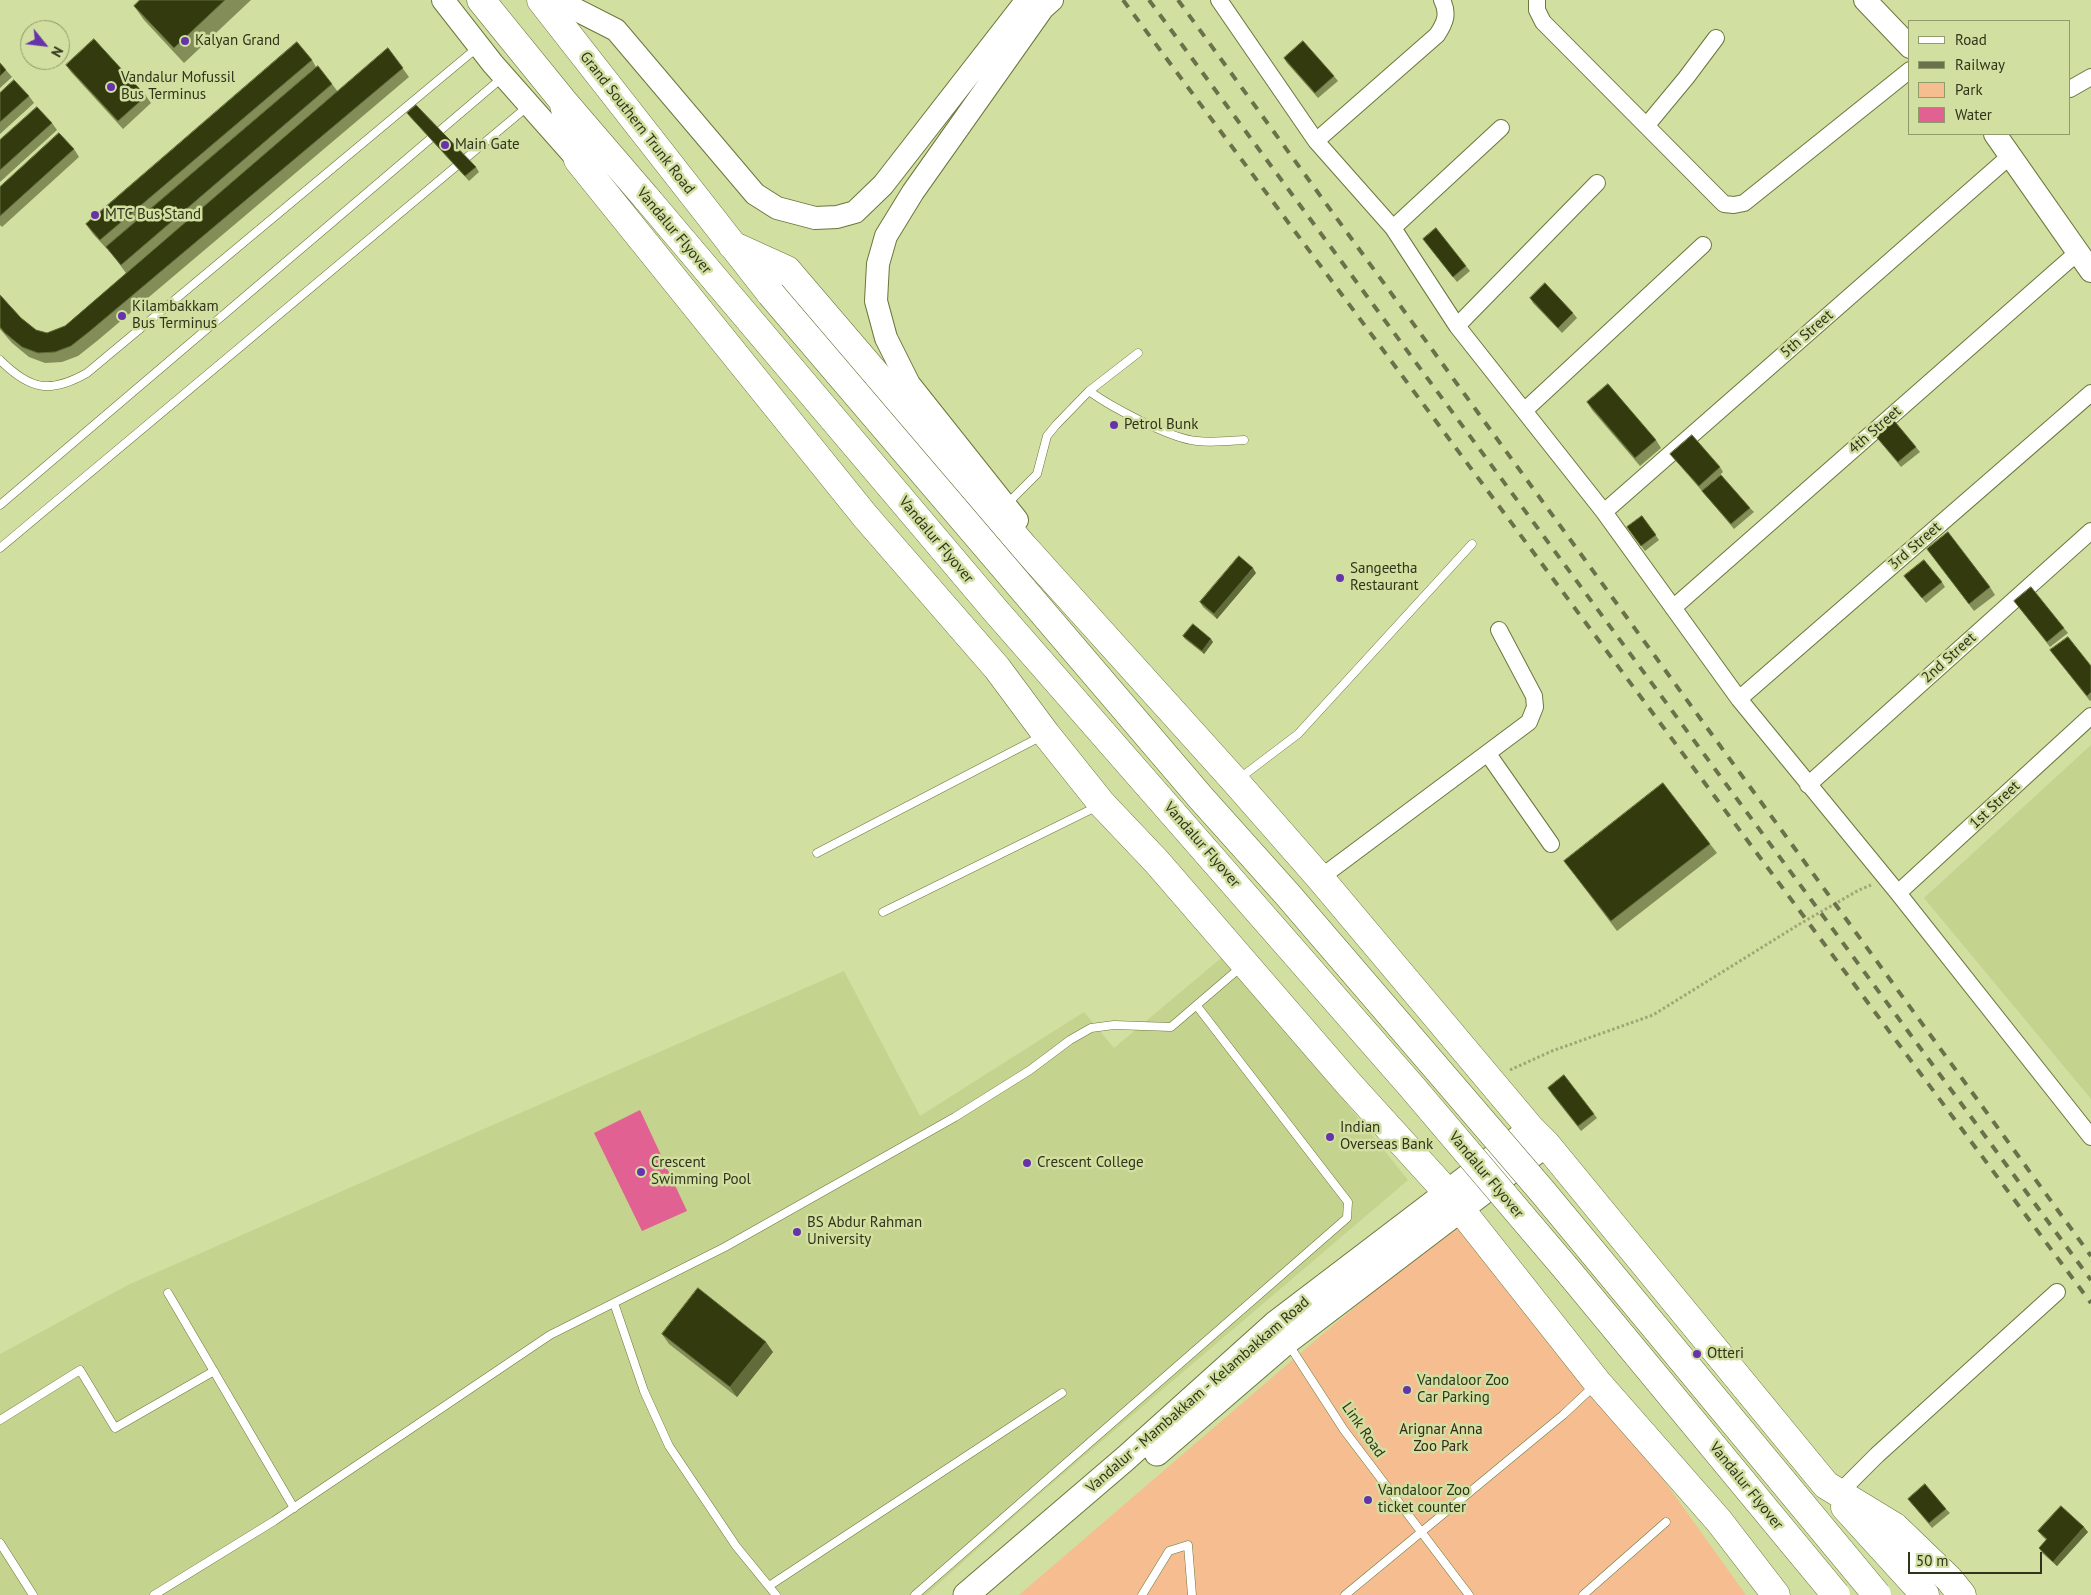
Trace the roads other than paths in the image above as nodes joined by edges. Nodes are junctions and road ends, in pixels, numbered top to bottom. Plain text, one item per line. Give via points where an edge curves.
1 (443, 0) edge
2 (481, 0) edge
3 (542, 0) edge
4 (557, 0) edge
5 (1027, 0) edge
6 (1052, 0) edge
7 (1219, 0) edge
8 (1442, 0) edge
9 (1537, 0) edge
10 (1865, 0) edge
11 (1716, 38) dead end
12 (1908, 45) edge
13 (480, 46) junction
14 (1908, 72) edge
15 (504, 77) junction
16 (2091, 77) edge
17 (2071, 88) edge
18 (563, 101) junction
19 (528, 105) junction
20 (1647, 125) junction
21 (1501, 128) dead end
22 (1996, 135) edge
23 (1316, 141) junction
24 (2010, 156) junction
25 (578, 160) junction
26 (1597, 183) dead end
27 (1393, 228) junction
28 (732, 245) junction
29 (1703, 245) dead end
30 (2078, 252) junction
31 (2091, 271) edge
32 (1456, 326) junction
33 (1138, 353) dead end
34 (0, 360) edge
35 (1089, 391) junction
36 (2091, 394) edge
37 (1524, 411) junction
38 (1244, 440) dead end
39 (0, 505) edge
40 (1006, 506) junction
41 (1604, 512) junction
42 (2091, 531) edge
43 (1472, 544) dead end
44 (0, 548) edge
45 (1061, 588) junction
46 (1673, 608) junction
47 (1499, 630) dead end
48 (1738, 699) junction
49 (2091, 716) edge
50 (1046, 734) junction
51 (1488, 754) junction
52 (1235, 781) junction
53 (1808, 785) junction
54 (1102, 804) junction
55 (1551, 844) dead end
56 (817, 853) dead end
57 (1320, 878) junction
58 (1894, 888) junction
59 (884, 912) dead end
60 (1246, 962) junction
61 (1197, 1006) junction
62 (1539, 1136) junction
63 (2091, 1137) edge
64 (1454, 1200) junction
65 (2056, 1292) dead end
66 (168, 1293) dead end
67 (614, 1303) junction
68 (1286, 1342) junction
69 (214, 1372) junction
70 (1597, 1382) junction
71 (1062, 1393) dead end
72 (0, 1420) edge
73 (1833, 1488) junction
74 (294, 1508) junction
75 (1666, 1522) dead end
76 (1420, 1531) junction
77 (0, 1544) edge
78 (1750, 1560) junction
79 (769, 1586) junction
80 (33, 1595) edge
81 (154, 1595) edge
82 (776, 1595) edge
83 (915, 1595) edge
84 (966, 1595) edge
85 (992, 1595) edge
86 (1142, 1595) edge
87 (1192, 1595) edge
88 (1345, 1595) edge
89 (1470, 1595) edge
90 (1583, 1595) edge
91 (1776, 1595) edge
92 (1786, 1595) edge
93 (1836, 1595) edge
94 (1877, 1595) edge
95 (1925, 1595) edge
96 (1962, 1595) edge

1 - 13 street
2 - 18 highway
3 - 28 highway, Grand Southern Trunk Road
4 - 5 street via 616,30 755,194 777,208 815,218 855,212 883,185
6 - 40 street via 913,192 886,236 878,264 876,301 886,338 909,384
7 - 23 street
8 - 23 street via 1446,16 1437,35
9 - 20 street via 1537,10 1543,22
10 - 12 street
11 - 20 street
13 - 15 street
13 - 34 lane via 88,373 69,384 41,386 25,381
14 - 20 street via 1744,203 1724,204
15 - 19 street
15 - 39 lane
16 - 17 street
18 - 25 highway
18 - 93 highway, Vandalur Flyover, bridge via 995,610 1412,1086
19 - 25 street
19 - 44 lane
21 - 27 street
22 - 24 street
23 - 27 street
24 - 30 street
24 - 41 street, 5th Street
25 - 50 highway via 865,516 997,668
26 - 32 street
27 - 32 street
28 - 45 highway via 787,270
28 - 94 highway, Vandalur Flyover, bridge via 1201,798 1542,1191
29 - 37 street
30 - 31 street
30 - 46 street, 4th Street
32 - 37 street
33 - 35 lane
35 - 38 lane via 1104,402 1179,436 1197,441
35 - 40 lane via 1047,436 1037,474
36 - 48 street, 3rd Street
37 - 41 street
40 - 45 street
41 - 46 street
42 - 53 street, 2nd Street
43 - 52 lane via 1298,734
45 - 52 highway
46 - 48 street
47 - 51 street via 1534,696 1535,707 1529,722
48 - 53 street
49 - 58 street, 1st Street
50 - 54 highway
50 - 56 lane
51 - 55 street
51 - 57 street
52 - 57 highway
53 - 58 street
54 - 59 lane
54 - 60 highway
57 - 62 highway
58 - 63 street
60 - 61 lane
60 - 64 highway via 1348,1083
61 - 67 lane via 1171,1027 1114,1025 1091,1028 955,1117 725,1247
61 - 83 lane via 1348,1202 1347,1218
62 - 64 main road, Vandalur - Mambakkam - Kelambakkam Road
62 - 73 highway
64 - 68 main road, Vandalur - Mambakkam - Kelambakkam Road
64 - 70 highway
64 - 84 main road, Vandalur - Mambakkam - Kelambakkam Road via 1275,1324
65 - 73 street via 1877,1455
66 - 69 lane
67 - 74 lane via 550,1335
67 - 79 lane via 644,1391 669,1446 736,1546
68 - 76 lane, Link Road via 1344,1430
68 - 85 main road, Vandalur - Mambakkam - Kelambakkam Road
69 - 72 lane via 114,1428 80,1370
69 - 74 lane
70 - 76 lane via 1563,1415
70 - 78 highway
71 - 79 lane
73 - 95 highway
73 - 96 highway via 1895,1527
74 - 81 lane
75 - 90 lane
76 - 88 lane
76 - 89 lane, Link Road
77 - 80 lane
78 - 91 highway
78 - 92 highway
79 - 82 lane
86 - 87 lane via 1168,1551 1188,1545

